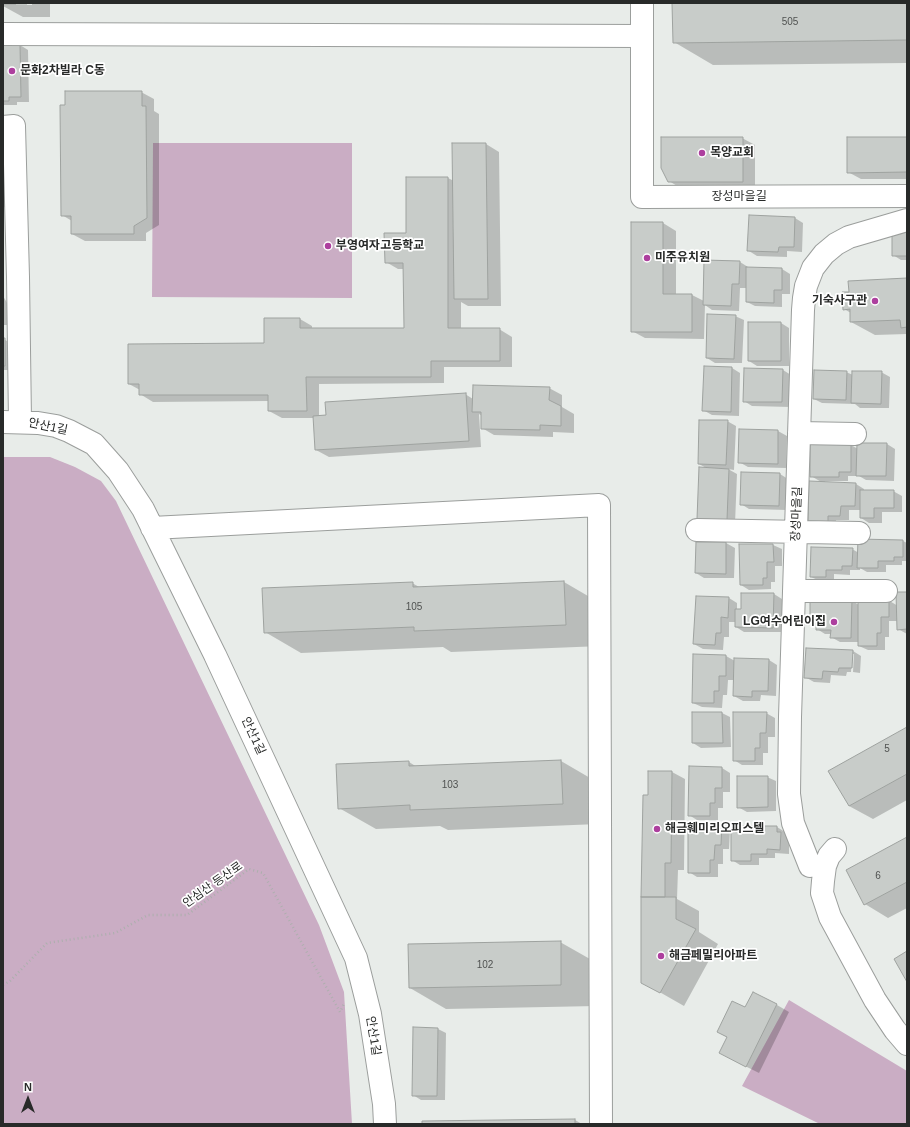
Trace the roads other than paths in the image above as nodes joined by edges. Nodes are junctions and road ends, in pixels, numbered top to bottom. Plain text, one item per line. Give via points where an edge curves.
1 (642, 3) edge
2 (3, 34) edge
3 (642, 36) junction
4 (3, 127) edge
5 (907, 196) edge
6 (907, 220) edge
7 (10, 282) edge
8 (11, 422) edge
9 (799, 433) junction
10 (855, 434) dead end
11 (152, 528) junction
12 (697, 530) dead end
13 (796, 531) junction
14 (859, 533) dead end
15 (794, 591) junction
16 (886, 591) dead end
17 (835, 849) dead end
18 (810, 866) dead end
19 (907, 1044) edge
20 (385, 1124) edge
21 (601, 1124) edge

1 - 3 street
2 - 3 street
3 - 5 street, 장성마을길 via 642,198
4 - 7 street, 안산1길 via 14,126
6 - 9 street, 장성마을길 via 843,241 824,254 813,268 806,286 803,310
7 - 8 street, 안산1길
8 - 11 street, 안산1길 via 38,422 56,426 94,444 118,471 143,509
9 - 10 street
9 - 13 street, 장성마을길
11 - 20 street, 안산1길 via 215,655 356,958 370,1014
11 - 21 street via 599,505
12 - 13 street
13 - 14 street
13 - 15 street, 장성마을길
15 - 16 street
15 - 18 street, 장성마을길 via 789,794 793,823
17 - 19 street via 829,856 822,881 822,893 830,917 874,1000

